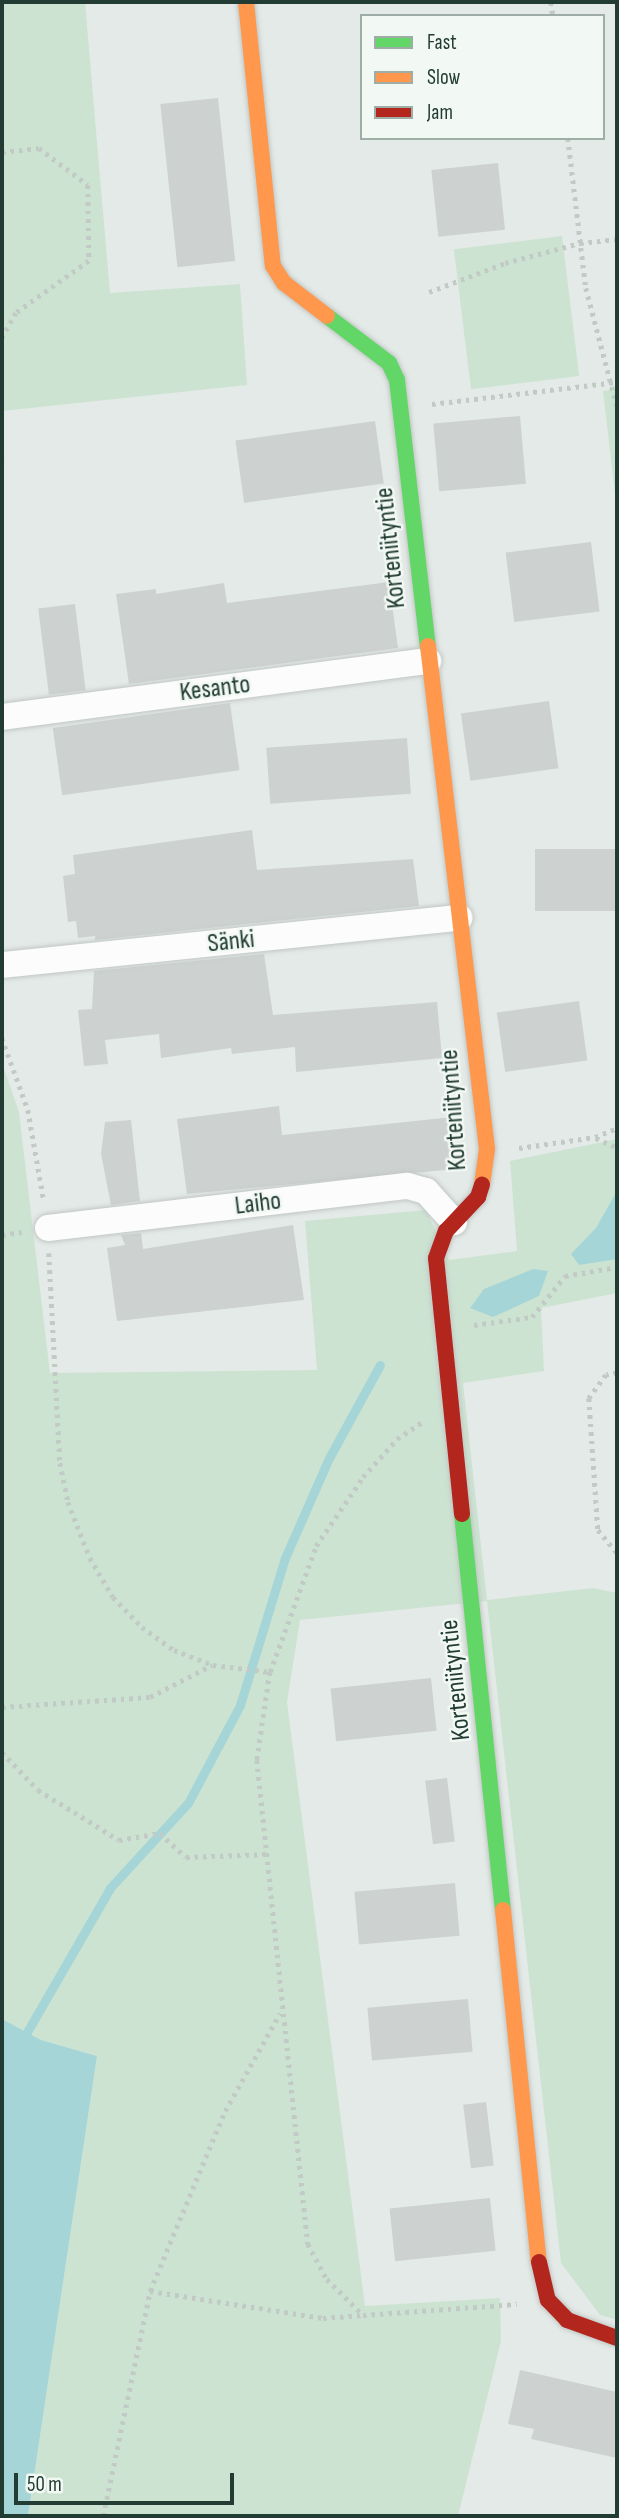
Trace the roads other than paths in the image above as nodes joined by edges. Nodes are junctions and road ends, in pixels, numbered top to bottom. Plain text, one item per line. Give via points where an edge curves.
1 (246, 2) edge
2 (428, 661) junction
3 (2, 716) edge
4 (460, 918) junction
5 (2, 965) edge
6 (454, 1222) junction
7 (48, 1228) road end
8 (617, 2338) edge

1 - 2 street, Korteniityntie via 273,267 284,283 389,363 397,380
2 - 3 street, Kesanto
2 - 4 street, Korteniityntie
4 - 5 street, Sänki
4 - 6 street, Korteniityntie via 487,1149 486,1175 478,1197
6 - 7 street, Laiho via 426,1191 408,1186
6 - 8 street, Korteniityntie via 436,1258 540,2275 548,2300 567,2320

